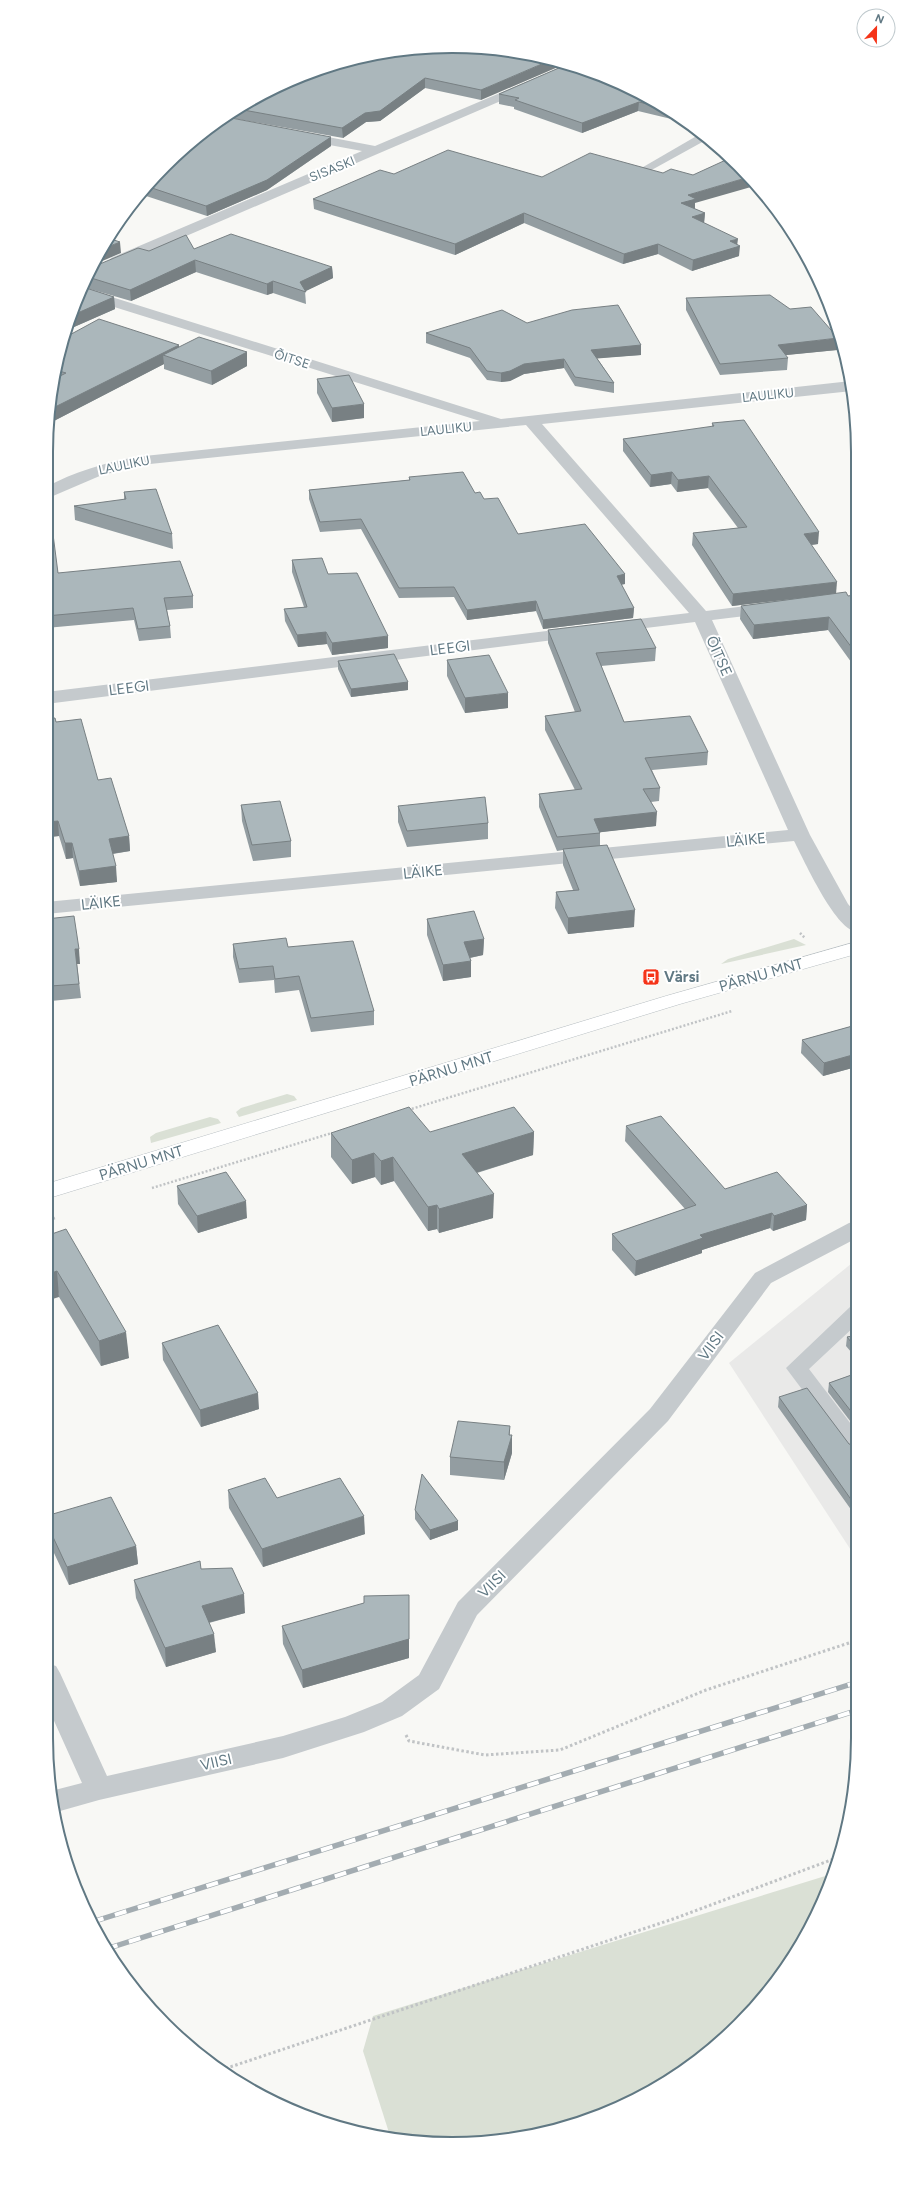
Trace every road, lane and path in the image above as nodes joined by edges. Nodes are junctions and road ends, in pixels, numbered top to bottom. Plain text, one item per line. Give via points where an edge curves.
1 (565, 70) edge
2 (290, 134) edge
3 (700, 139) edge
4 (377, 150) junction
5 (644, 170) edge
6 (104, 266) edge
7 (86, 293) edge
8 (845, 387) edge
9 (530, 420) junction
10 (504, 424) junction
11 (53, 490) edge
12 (786, 606) edge
13 (701, 616) junction
14 (53, 697) edge
15 (800, 835) junction
16 (53, 907) edge
17 (851, 920) edge
18 (851, 949) edge
19 (740, 1008) dead end
20 (404, 1111) edge
21 (336, 1132) edge
22 (53, 1190) edge
23 (145, 1190) dead end
24 (61, 1216) dead end
25 (53, 1219) edge
26 (851, 1231) edge
27 (851, 1318) edge
28 (851, 1439) edge
29 (851, 1642) edge
30 (53, 1688) edge
31 (392, 1709) junction
32 (99, 1789) junction
33 (58, 1800) edge
34 (832, 1860) edge
35 (227, 2068) edge

1 - 4 street, SISASKI
2 - 4 street
3 - 5 lane
4 - 6 street, SISASKI
7 - 10 street, ÕITSE
8 - 9 street, LAULIKU
9 - 10 street, LAULIKU
9 - 13 street, ÕITSE
10 - 11 street, LAULIKU via 150,458 108,466 73,478
12 - 13 street, LEEGI
13 - 14 street, LEEGI
13 - 15 street, ÕITSE
15 - 16 street, LÄIKE
15 - 17 street, ÕITSE via 839,906
18 - 22 main road, PÄRNU MNT via 673,1000
19 - 20 path
21 - 23 path
24 - 25 path
26 - 31 street, VIISI via 763,1278 659,1415 467,1609 429,1682
27 - 28 lane via 797,1368
29 - 31 path via 706,1690 560,1750 485,1755 409,1741
30 - 32 street
31 - 32 street, VIISI via 354,1725 283,1747
32 - 33 street, VIISI
34 - 35 path via 676,1918

